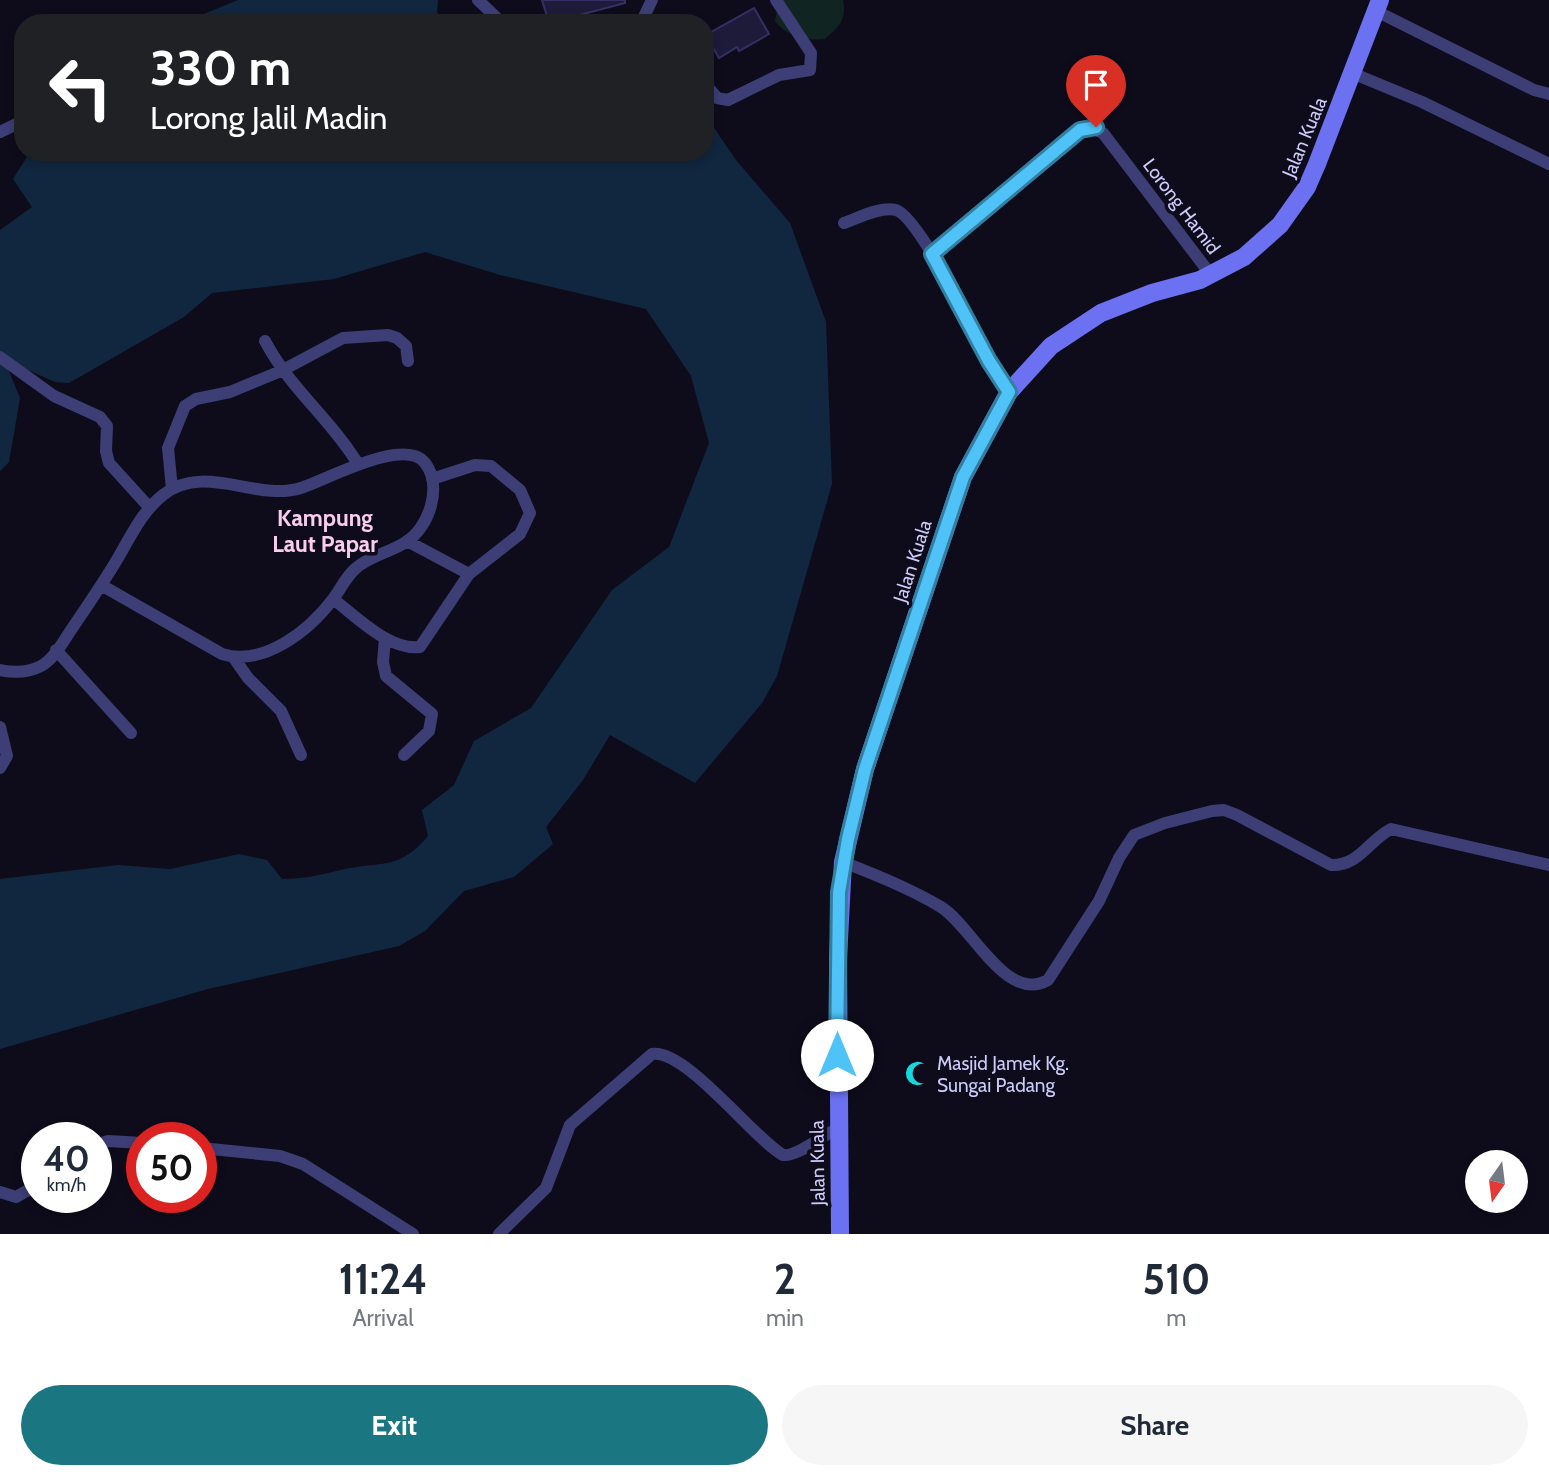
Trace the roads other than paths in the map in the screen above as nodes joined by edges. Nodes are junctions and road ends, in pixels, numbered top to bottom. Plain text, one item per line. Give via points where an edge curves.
1 (478, 0) edge
2 (776, 0) edge
3 (1378, 6) edge
4 (493, 14) edge
5 (1352, 74) junction
6 (1549, 94) edge
7 (714, 95) edge
8 (1549, 164) edge
9 (844, 223) dead end
10 (932, 254) junction
11 (1210, 275) junction
12 (264, 341) dead end
13 (0, 357) edge
14 (408, 361) dead end
15 (281, 371) junction
16 (1009, 392) junction
17 (358, 464) junction
18 (432, 479) junction
19 (172, 489) junction
20 (149, 507) junction
21 (407, 541) junction
22 (469, 574) junction
23 (101, 585) junction
24 (333, 599) junction
25 (386, 638) junction
26 (56, 650) junction
27 (234, 658) junction
28 (0, 670) edge
29 (0, 727) edge
30 (131, 733) dead end
31 (301, 755) dead end
32 (404, 755) dead end
33 (0, 768) edge
34 (843, 862) junction
35 (1549, 865) edge
36 (837, 1129) junction
37 (217, 1150) edge
38 (0, 1192) edge
39 (21, 1194) edge
40 (413, 1234) edge
41 (499, 1234) edge
42 (840, 1234) edge

1 - 4 street
2 - 7 street via 811,53 810,70 779,75 724,100
3 - 5 main road, Jalan Kuala
3 - 6 street
5 - 8 street via 1422,102
5 - 11 main road, Jalan Kuala via 1317,164 1295,206 1266,240
9 - 10 street via 895,210 913,225
10 - 11 street, Lorong Hamid via 1087,127 1103,133
10 - 16 street
11 - 16 main road, Jalan Kuala via 1101,313 1051,346
12 - 15 street
13 - 20 street via 54,396 100,417 107,426 109,463
14 - 15 street via 406,346 397,338 357,335
15 - 17 street via 335,429
15 - 19 street via 185,406 168,448
16 - 34 main road, Jalan Kuala via 979,443 950,513 865,769
17 - 18 street via 413,455 425,462
17 - 19 street via 284,491 211,481
18 - 21 street via 430,508
18 - 22 street via 486,464 526,497 530,513 524,529
19 - 20 street
20 - 23 street
21 - 22 street
21 - 24 street via 358,566
22 - 25 street via 420,647
23 - 26 street
23 - 27 street
24 - 25 street
24 - 27 street via 282,644 265,653
25 - 32 street via 386,676 432,714 429,731
26 - 28 street via 41,666 28,671
26 - 30 street
27 - 31 street via 281,710
29 - 33 street via 7,756
34 - 35 street via 941,907 1007,976 1030,985 1048,980 1134,835 1212,811 1224,810 1331,865 1355,861 1391,829
34 - 36 main road, Jalan Kuala via 838,927
36 - 41 street via 795,1155 783,1155 707,1084 663,1055 648,1056 570,1125 546,1188
36 - 42 main road, Jalan Kuala
37 - 40 street via 280,1156 303,1164
38 - 39 street

